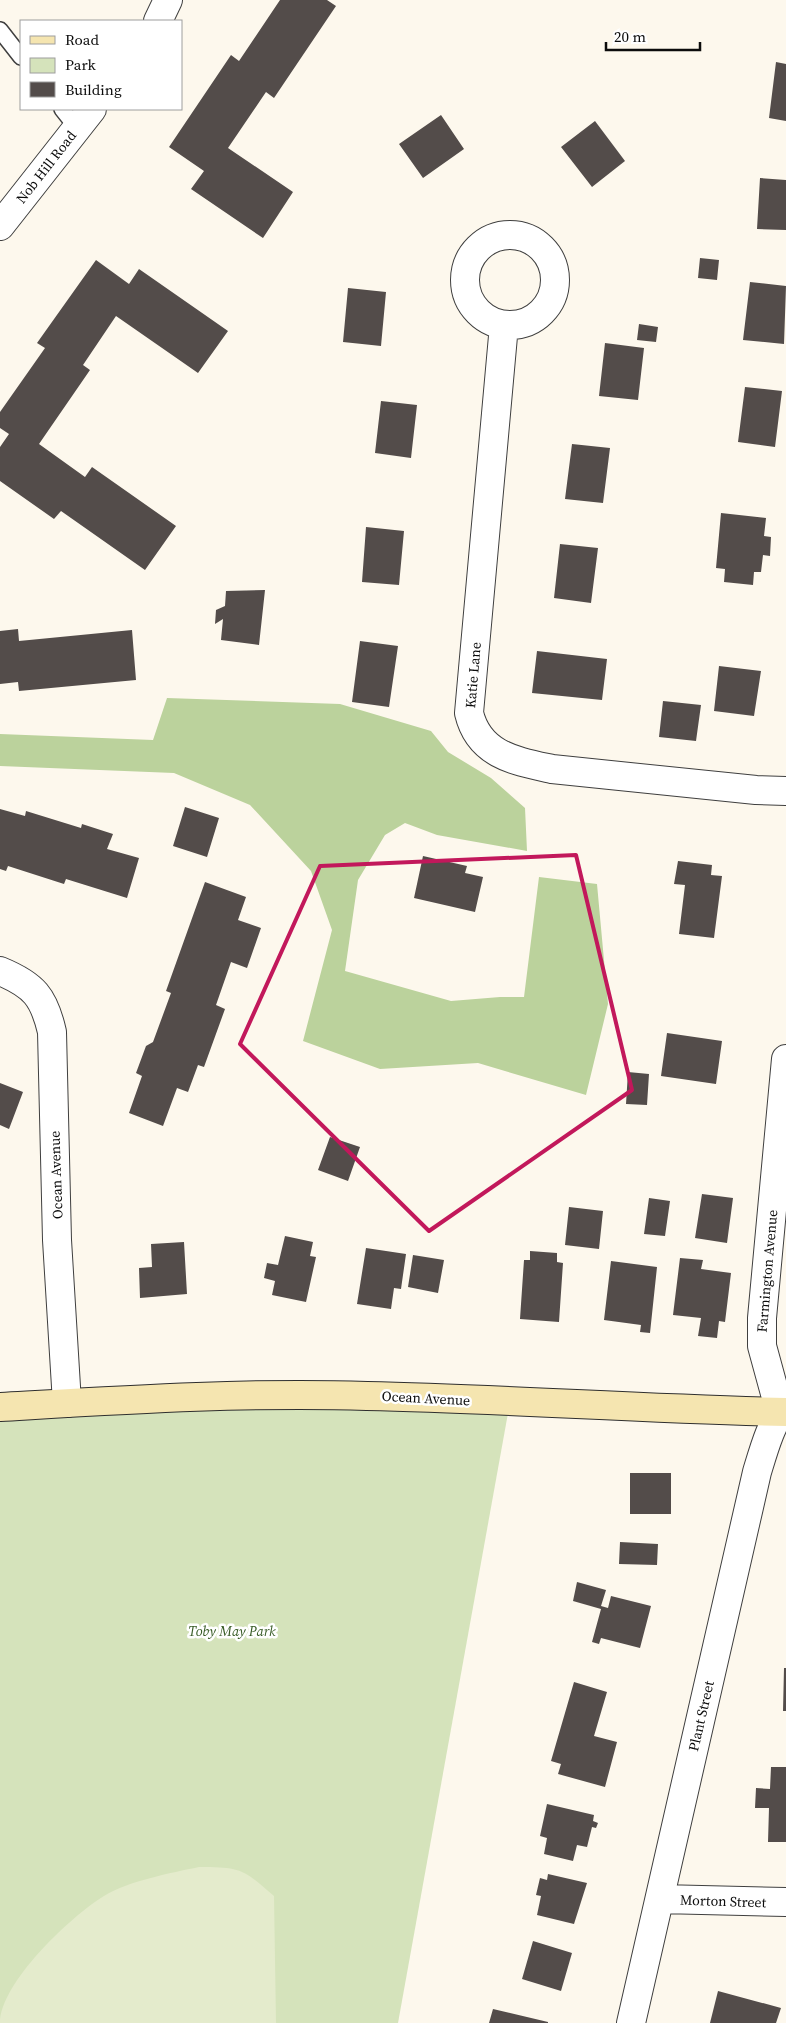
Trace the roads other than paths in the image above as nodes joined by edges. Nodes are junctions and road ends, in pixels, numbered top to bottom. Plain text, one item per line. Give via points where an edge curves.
1 (168, 0) edge
2 (158, 20) edge
3 (0, 30) edge
4 (20, 56) edge
5 (77, 115) edge
6 (0, 226) edge
7 (504, 325) dead end
8 (786, 791) edge
9 (0, 972) edge
10 (786, 1059) edge
11 (66, 1403) junction
12 (0, 1408) edge
13 (784, 1409) edge
14 (660, 1899) junction
15 (786, 1902) edge
16 (631, 2023) edge

1 - 2 street
3 - 4 lane
5 - 6 street, Nob Hill Road
7 - 8 street, Katie Lane via 469,713 479,739 496,752 523,763 552,769
9 - 11 street, Ocean Avenue via 31,989 46,1006 52,1032
10 - 13 street, Farmington Avenue via 762,1318 762,1346
11 - 12 main road, Ocean Avenue
11 - 13 main road, Ocean Avenue via 358,1395
13 - 14 street, Plant Street via 757,1472
14 - 15 street, Morton Street
14 - 16 street, Plant Street

